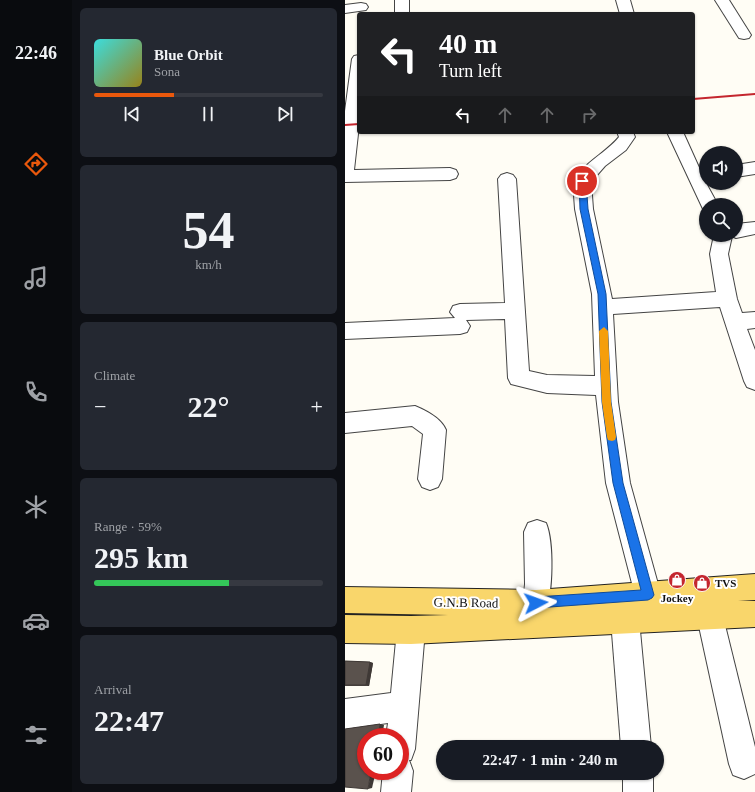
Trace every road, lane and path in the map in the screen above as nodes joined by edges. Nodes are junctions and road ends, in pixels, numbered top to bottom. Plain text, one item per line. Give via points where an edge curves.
1 (402, 0) edge
2 (623, 0) edge
3 (722, 0) edge
4 (361, 7) edge
5 (345, 9) edge
6 (402, 12) edge
7 (626, 12) edge
8 (744, 35) dead end
9 (354, 69) edge
10 (626, 134) edge
11 (676, 134) edge
12 (755, 168) edge
13 (743, 170) edge
14 (450, 174) dead end
15 (345, 176) edge
16 (507, 179) dead end
17 (706, 198) edge
18 (755, 228) edge
19 (743, 230) edge
20 (722, 242) edge
21 (727, 299) junction
22 (603, 307) junction
23 (515, 311) junction
24 (755, 320) edge
25 (735, 322) junction
26 (345, 331) edge
27 (755, 381) edge
28 (606, 386) junction
29 (345, 423) edge
30 (430, 479) dead end
31 (537, 532) dead end
32 (755, 587) edge
33 (648, 595) junction
34 (345, 600) edge
35 (536, 603) junction
36 (755, 614) edge
37 (710, 617) junction
38 (625, 620) junction
39 (345, 629) edge
40 (411, 630) junction
41 (404, 706) junction
42 (345, 714) edge
43 (402, 728) edge
44 (635, 740) edge
45 (744, 764) dead end
46 (397, 780) edge
47 (638, 780) edge
48 (396, 792) edge
49 (638, 792) edge

1 - 6 street
2 - 7 street
3 - 8 street
4 - 5 street
9 - 15 street
10 - 22 street via 627,137 620,146 599,162 582,181 584,209
11 - 17 street
12 - 13 street
14 - 15 street
16 - 23 street
18 - 19 street
20 - 21 street via 719,254
21 - 22 street
21 - 25 street
22 - 28 street
23 - 26 street
23 - 28 street via 519,378 547,384
24 - 25 street
25 - 27 street
28 - 33 street via 618,483
29 - 30 street via 415,416 435,430
31 - 35 street
32 - 33 main road, G.N.B Road
33 - 35 main road, G.N.B Road
34 - 35 main road, G.N.B Road
36 - 37 main road
37 - 38 main road
37 - 45 street
38 - 40 main road
38 - 44 street
39 - 40 main road
40 - 41 street
41 - 42 street
41 - 43 street
46 - 48 street
47 - 49 street

